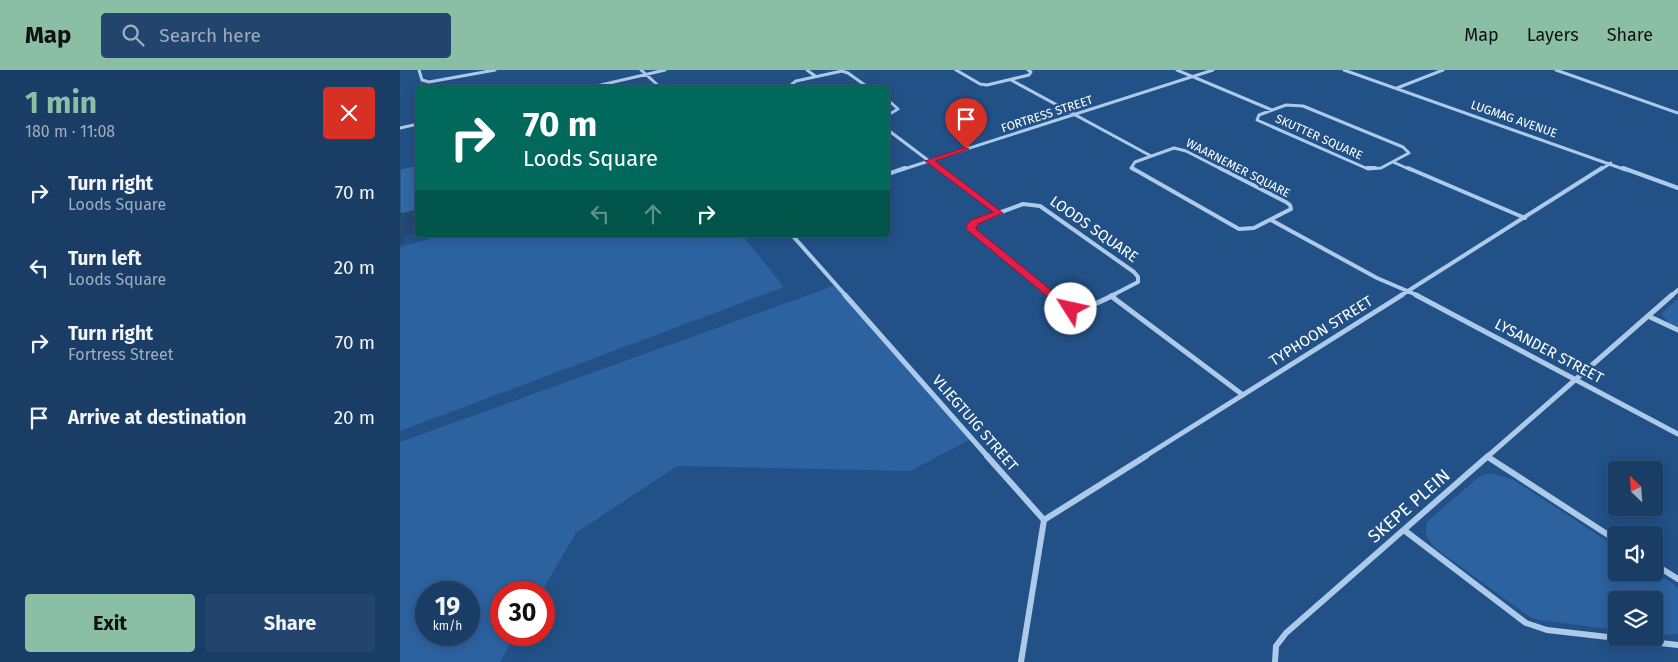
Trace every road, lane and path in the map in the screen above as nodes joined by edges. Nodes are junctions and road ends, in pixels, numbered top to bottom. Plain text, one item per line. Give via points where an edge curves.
1 (419, 70) edge
2 (495, 70) edge
3 (641, 70) edge
4 (665, 70) edge
5 (807, 70) edge
6 (956, 70) edge
7 (1028, 70) edge
8 (1177, 70) edge
9 (1213, 70) edge
10 (1344, 70) edge
11 (1443, 70) edge
12 (1556, 70) edge
13 (647, 74) junction
14 (815, 76) junction
15 (1193, 76) junction
16 (1011, 80) junction
17 (601, 85) edge
18 (658, 85) edge
19 (792, 85) edge
20 (864, 85) edge
21 (1396, 88) junction
22 (890, 102) edge
23 (1272, 110) junction
24 (1678, 113) edge
25 (890, 114) edge
26 (1074, 114) junction
27 (415, 125) edge
28 (400, 128) edge
29 (890, 132) edge
30 (1151, 156) junction
31 (929, 161) junction
32 (1393, 162) junction
33 (1611, 164) junction
34 (890, 173) edge
35 (1678, 188) edge
36 (999, 213) junction
37 (1525, 218) junction
38 (1271, 220) junction
39 (794, 237) edge
40 (1678, 290) edge
41 (1409, 291) junction
42 (1111, 296) junction
43 (1648, 316) junction
44 (1678, 330) edge
45 (1576, 379) junction
46 (1244, 395) junction
47 (1678, 434) edge
48 (1488, 457) junction
49 (1044, 520) junction
50 (1404, 530) junction
51 (1608, 535) edge
52 (1663, 570) edge
53 (1678, 579) edge
54 (1678, 645) edge
55 (1021, 662) edge
56 (1275, 662) edge

1 - 2 street via 422,80 429,82
3 - 13 street
4 - 13 street
5 - 14 street
6 - 16 street via 985,85
7 - 16 street via 1031,72 1028,75
8 - 15 street, SKUTTER SQUARE
9 - 15 street, FORTRESS STREET
10 - 21 street, LUGMAG AVENUE
11 - 21 street
12 - 24 street
13 - 17 street
13 - 18 street
14 - 19 street
14 - 20 street via 844,72
15 - 23 street, SKUTTER SQUARE
15 - 26 street, FORTRESS STREET
16 - 26 street
21 - 33 street, LUGMAG AVENUE
22 - 25 street via 898,109
23 - 32 street, SKUTTER SQUARE via 1300,105 1409,151
23 - 32 street, SKUTTER SQUARE via 1257,116 1257,120 1364,168 1378,169
26 - 30 street
26 - 31 street, FORTRESS STREET
27 - 28 street
29 - 31 street
30 - 38 street, WAARNEMER SQUARE via 1170,149 1184,150 1290,205 1290,211
30 - 38 street, WAARNEMER SQUARE via 1132,163 1130,168 1232,227 1251,230
31 - 34 street, FORTRESS STREET
31 - 36 street
32 - 37 street
33 - 35 street, LUGMAG AVENUE
33 - 37 street, TYPHOON STREET
36 - 42 street, LOODS SQUARE via 1023,204 1038,205 1137,274 1136,284
36 - 42 street, LOODS SQUARE via 974,222 971,230 1063,305 1075,310 1084,309
37 - 41 street, TYPHOON STREET
38 - 41 street via 1377,278
39 - 49 street, VLIEGTUIG STREET
40 - 43 street, SKEPE PLEIN
41 - 45 street, LYSANDER STREET
41 - 46 street, TYPHOON STREET
42 - 46 street
43 - 44 street
43 - 45 street, SKEPE PLEIN
45 - 47 street, LYSANDER STREET
45 - 48 street, SKEPE PLEIN
46 - 49 street, TYPHOON STREET
48 - 50 street, SKEPE PLEIN
48 - 51 street
49 - 55 street
50 - 54 street via 1526,623 1547,630
50 - 56 street, SKEPE PLEIN via 1280,639
52 - 53 street

